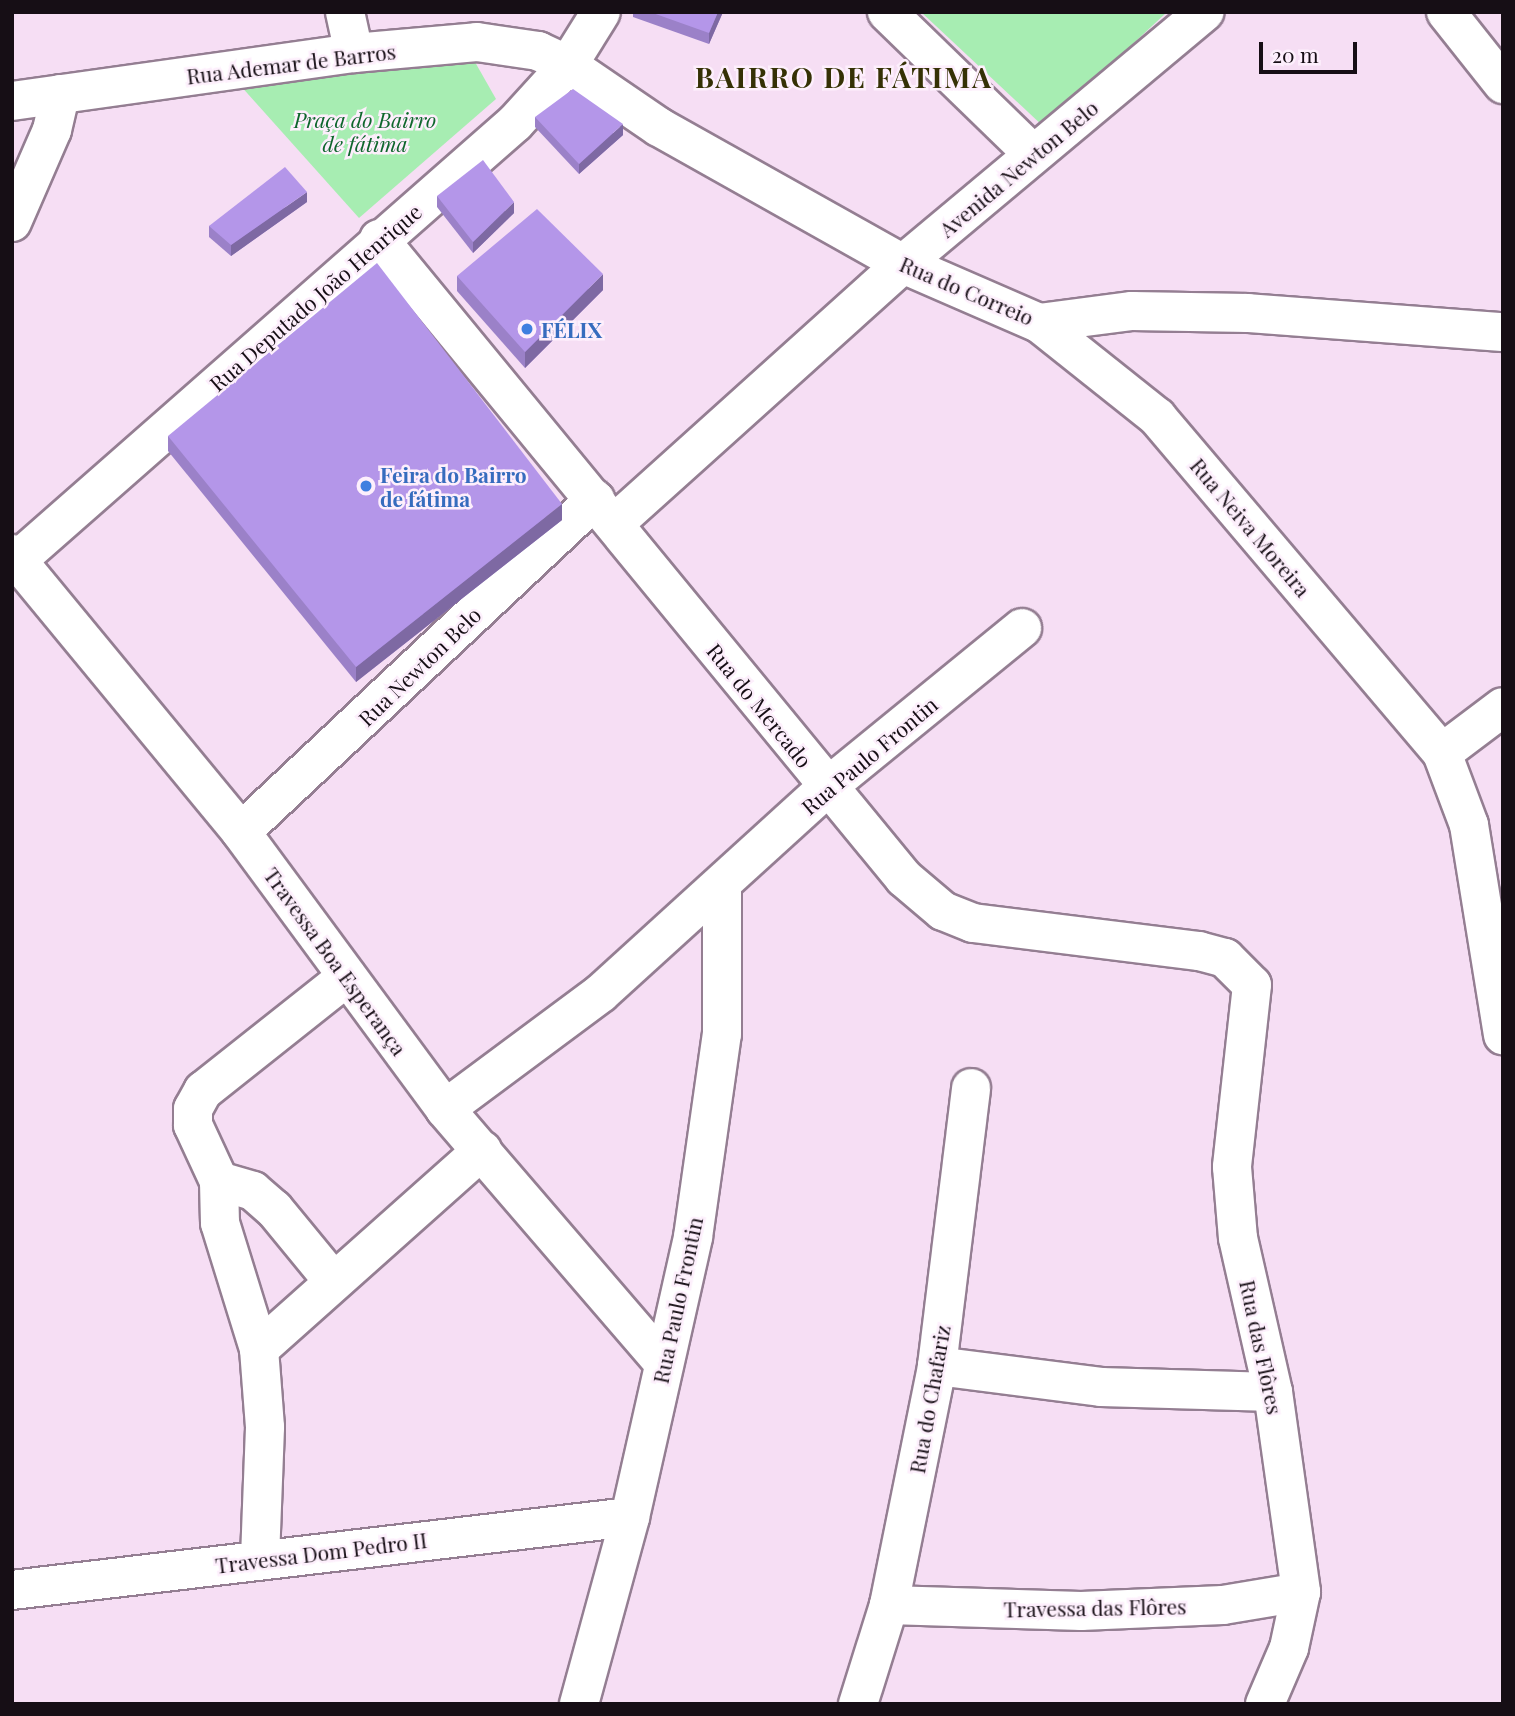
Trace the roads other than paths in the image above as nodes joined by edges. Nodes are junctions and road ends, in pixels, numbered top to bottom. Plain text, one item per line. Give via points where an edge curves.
1 (345, 12) edge
2 (601, 12) edge
3 (887, 12) edge
4 (1204, 12) edge
5 (1446, 12) edge
6 (354, 53) junction
7 (568, 65) junction
8 (1503, 84) edge
9 (60, 94) junction
10 (12, 101) edge
11 (1033, 154) junction
12 (12, 222) edge
13 (379, 239) junction
14 (903, 264) junction
15 (1039, 323) junction
16 (1503, 332) edge
17 (605, 511) junction
18 (14, 560) edge
19 (1022, 628) dead end
20 (1503, 707) edge
21 (1442, 753) junction
22 (826, 788) junction
23 (241, 832) junction
24 (722, 889) junction
25 (347, 976) junction
26 (1252, 985) joint
27 (1503, 1035) edge
28 (971, 1088) dead end
29 (444, 1109) junction
30 (482, 1150) junction
31 (219, 1181) junction
32 (334, 1282) junction
33 (259, 1349) junction
34 (664, 1364) junction
35 (937, 1366) junction
36 (1273, 1392) junction
37 (629, 1517) junction
38 (260, 1558) junction
39 (12, 1590) edge
40 (1301, 1592) junction
41 (889, 1605) junction
42 (579, 1704) edge
43 (858, 1704) edge
44 (1265, 1704) edge

1 - 6 street
2 - 7 street, Rua Deputado João Henrique
3 - 11 street
4 - 11 street, Avenida Newton Belo
5 - 8 street
6 - 7 street, Rua Ademar de Barros via 507,43
6 - 9 street, Rua Ademar de Barros
7 - 13 street, Rua Deputado João Henrique via 514,123
7 - 14 street, Rua do Correio via 659,127
9 - 10 street, Rua Ademar de Barros
9 - 12 street via 52,130
11 - 14 street, Avenida Newton Belo
13 - 17 street, Rua do Mercado
13 - 18 street, Rua Deputado João Henrique
14 - 15 street, Rua do Correio
14 - 17 street, Avenida Newton Belo
15 - 16 street, Rua do Correio via 1132,311 1248,313
15 - 21 street, Rua Neiva Moreira via 1157,417
17 - 22 street, Rua do Mercado
17 - 23 street, Rua Newton Belo
18 - 23 street, Travessa Boa Esperança
19 - 22 street, Rua Paulo Frontin
20 - 21 street
21 - 27 street, Rua Neiva Moreira via 1469,825
22 - 24 street, Rua Paulo Frontin
22 - 26 street, Rua do Mercado via 904,878 943,911 973,923 1199,951 1225,958
23 - 25 street, Travessa Boa Esperança
24 - 29 street, Rua Paulo Frontin via 601,993
24 - 34 street, Rua Paulo Frontin via 722,1034 692,1237
25 - 29 street, Travessa Boa Esperança
25 - 31 street via 198,1098 194,1125
26 - 36 street, Rua das Flôres via 1232,1167 1238,1238
28 - 35 street, Rua do Chafariz
29 - 30 street, Travessa Boa Esperança
30 - 32 street
30 - 34 street, Travessa Boa Esperança
31 - 32 street via 253,1191 274,1209
31 - 33 street via 220,1223
32 - 33 street
33 - 38 street via 265,1427
34 - 37 street, Rua Paulo Frontin
35 - 36 street via 1101,1387
35 - 41 street, Rua do Chafariz
36 - 40 street, Rua das Flôres
37 - 38 street, Travessa Dom Pedro II
37 - 42 street, Rua Paulo Frontin
38 - 39 street, Travessa Dom Pedro II
40 - 41 street, Travessa das Flôres via 1223,1605 1081,1611
40 - 44 street, Rua das Flôres via 1289,1648
41 - 43 street, Rua do Chafariz

